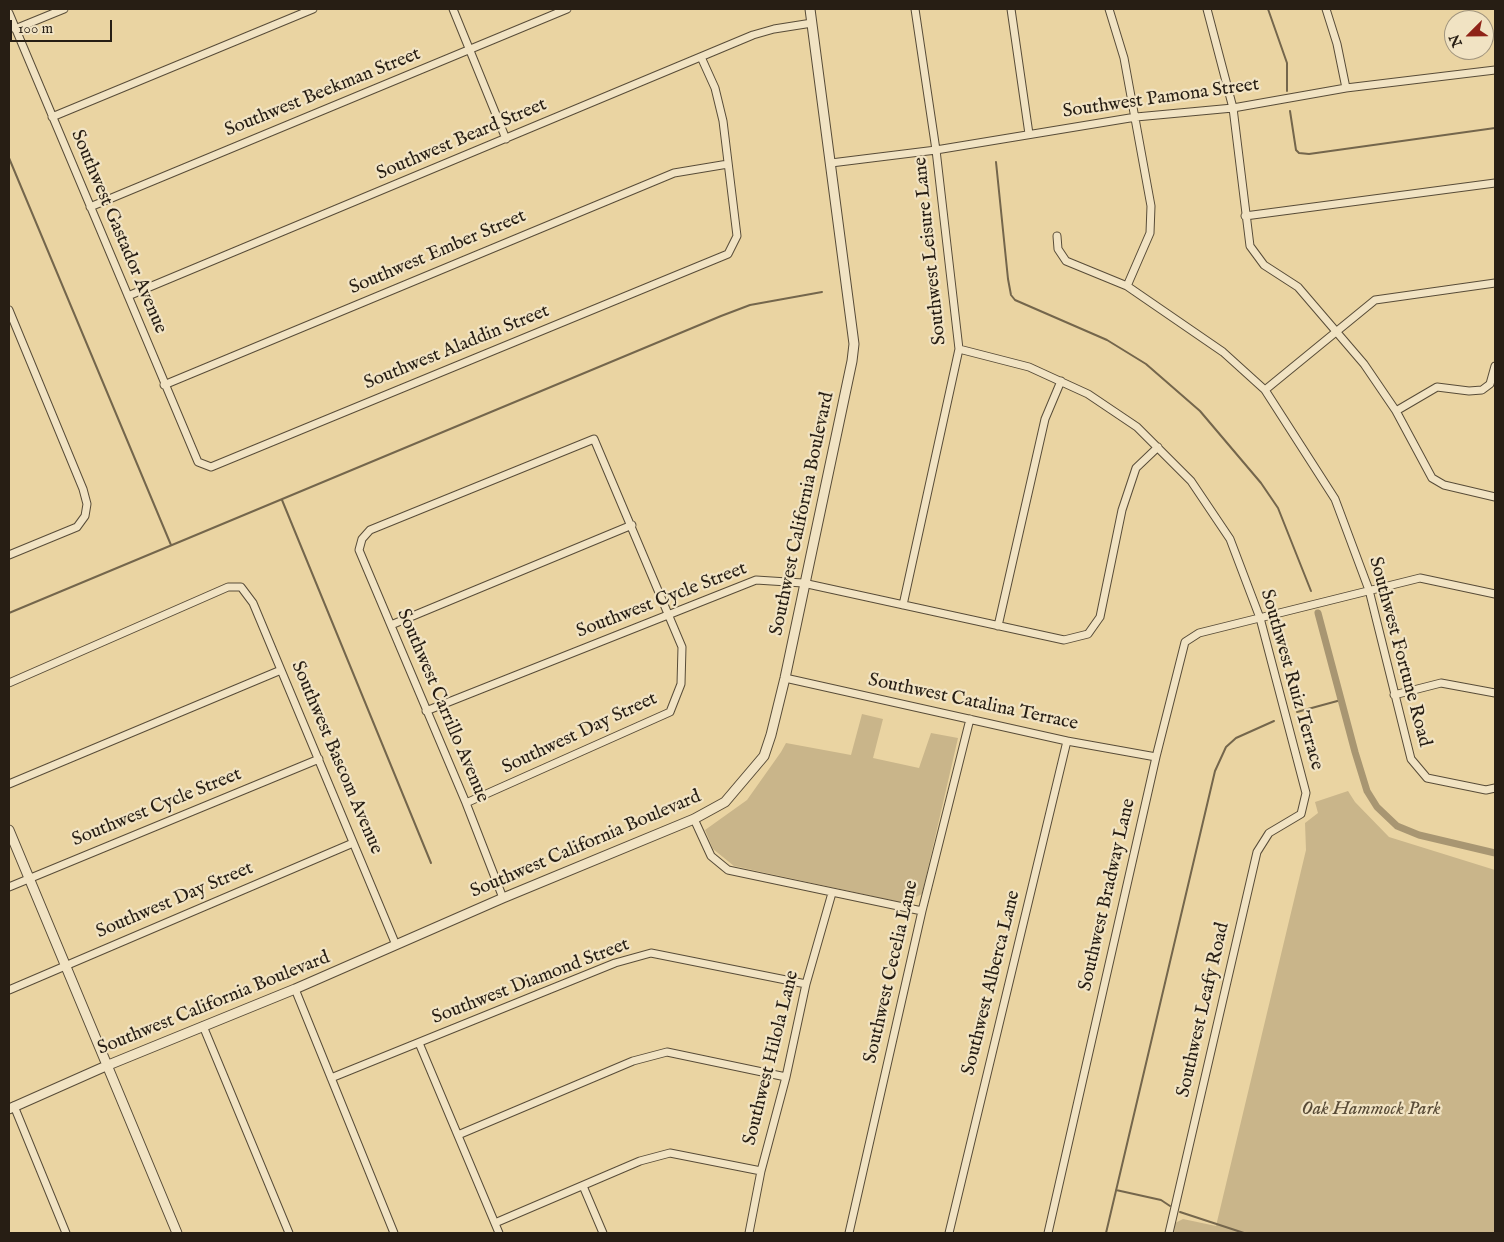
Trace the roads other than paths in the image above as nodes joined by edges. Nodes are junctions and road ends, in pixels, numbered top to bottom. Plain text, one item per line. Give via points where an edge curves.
1 (64, 9) edge
2 (313, 9) edge
3 (453, 9) edge
4 (567, 9) edge
5 (810, 9) edge
6 (915, 9) edge
7 (1011, 9) edge
8 (1109, 9) edge
9 (1207, 9) edge
10 (1326, 9) edge
11 (9, 13) edge
12 (812, 23) junction
13 (15, 29) junction
14 (470, 50) junction
15 (702, 57) junction
16 (1495, 70) edge
17 (1346, 88) junction
18 (1233, 108) junction
19 (52, 117) junction
20 (1136, 117) junction
21 (1030, 134) junction
22 (506, 139) junction
23 (936, 150) junction
24 (832, 163) junction
25 (728, 164) junction
26 (1495, 184) edge
27 (90, 207) junction
28 (1245, 216) junction
29 (1057, 236) dead end
30 (1495, 283) edge
31 (1126, 286) junction
32 (128, 296) junction
33 (9, 310) edge
34 (1337, 331) junction
35 (959, 349) junction
36 (1495, 366) edge
37 (1061, 381) junction
38 (164, 385) junction
39 (1265, 390) junction
40 (1396, 411) junction
41 (1158, 446) junction
42 (198, 462) joint
43 (1495, 496) edge
44 (632, 525) junction
45 (370, 530) joint
46 (9, 555) edge
47 (804, 583) junction
48 (1369, 590) junction
49 (1495, 594) edge
50 (903, 605) junction
51 (670, 614) junction
52 (1260, 618) junction
53 (390, 625) junction
54 (998, 626) junction
55 (281, 670) junction
56 (785, 678) junction
57 (9, 683) edge
58 (1495, 693) edge
59 (1394, 695) junction
60 (426, 711) junction
61 (970, 719) junction
62 (1067, 741) junction
63 (1156, 757) junction
64 (319, 759) junction
65 (9, 784) edge
66 (1495, 788) edge
67 (466, 803) junction
68 (1301, 814) joint
69 (694, 818) junction
70 (9, 830) edge
71 (354, 843) junction
72 (29, 879) junction
73 (9, 887) edge
74 (832, 892) junction
75 (503, 898) junction
76 (922, 911) junction
77 (396, 945) junction
78 (66, 965) junction
79 (806, 984) junction
80 (9, 990) edge
81 (295, 990) junction
82 (203, 1026) junction
83 (419, 1043) junction
84 (106, 1066) junction
85 (786, 1077) junction
86 (331, 1078) junction
87 (11, 1108) edge
88 (458, 1135) junction
89 (761, 1171) junction
90 (583, 1186) junction
91 (495, 1223) junction
92 (66, 1233) edge
93 (177, 1233) edge
94 (289, 1233) edge
95 (394, 1233) edge
96 (499, 1233) edge
97 (603, 1233) edge
98 (749, 1233) edge
99 (849, 1233) edge
100 (949, 1233) edge
101 (1048, 1233) edge
102 (1169, 1233) edge

1 - 13 street
2 - 19 street
3 - 14 street
4 - 14 street, Southwest Beekman Street
5 - 12 street, Southwest California Boulevard
6 - 23 street, Southwest Leisure Lane
7 - 21 street
8 - 20 street via 1124,58
9 - 18 street
10 - 17 street
11 - 13 street, Southwest Gastador Avenue
12 - 15 street, Southwest Beard Street via 765,31
12 - 24 street, Southwest California Boulevard
13 - 19 street, Southwest Gastador Avenue
14 - 22 street
14 - 27 street, Southwest Beekman Street
15 - 22 street, Southwest Beard Street
15 - 25 street via 719,101
16 - 17 street, Southwest Pamona Street
17 - 18 street, Southwest Pamona Street
18 - 20 street, Southwest Pamona Street
18 - 28 street
19 - 27 street, Southwest Gastador Avenue
20 - 21 street, Southwest Pamona Street
20 - 31 street via 1151,206 1150,233
21 - 23 street, Southwest Pamona Street
22 - 32 street, Southwest Beard Street
23 - 24 street, Southwest Pamona Street
23 - 35 street, Southwest Leisure Lane
24 - 47 street, Southwest California Boulevard via 854,344
25 - 38 street, Southwest Ember Street via 674,173
25 - 42 street, Southwest Aladdin Street via 737,236 728,254 211,467
26 - 28 street
27 - 32 street, Southwest Gastador Avenue
28 - 34 street via 1250,246 1264,265 1298,287
29 - 31 street, Southwest Fortune Road via 1058,249 1066,261
30 - 34 street via 1378,298
31 - 39 street, Southwest Fortune Road via 1223,352
32 - 38 street, Southwest Gastador Avenue
33 - 46 street via 86,497 82,523
34 - 39 street
34 - 40 street
35 - 37 street, Southwest Ruiz Terrace via 1029,367
35 - 50 street, Southwest Leisure Lane
36 - 40 street via 1490,384 1482,390 1438,387
37 - 41 street, Southwest Ruiz Terrace via 1122,416
37 - 54 street via 1045,419
38 - 42 street, Southwest Gastador Avenue
39 - 48 street, Southwest Fortune Road via 1335,499
40 - 43 street via 1432,478 1444,485
41 - 52 street, Southwest Ruiz Terrace via 1191,481 1230,538
41 - 54 street, Southwest Cycle Street via 1136,468 1122,510 1100,617 1088,634 1064,640
44 - 45 street, Southwest Day Street via 594,439
44 - 51 street, Southwest Day Street
44 - 53 street
45 - 53 street, Southwest Carrillo Avenue via 362,539 359,550
47 - 50 street, Southwest Cycle Street
47 - 51 street, Southwest Cycle Street via 756,580
47 - 56 street, Southwest California Boulevard
48 - 49 street, Southwest Bradway Lane via 1420,578
48 - 52 street, Southwest Bradway Lane
48 - 59 street, Southwest Fortune Road
50 - 54 street, Southwest Cycle Street
51 - 60 street, Southwest Cycle Street
51 - 67 street, Southwest Day Street via 682,647 681,684 670,712
52 - 63 street, Southwest Bradway Lane via 1199,633 1186,642
52 - 68 street, Southwest Ruiz Terrace via 1306,792
53 - 60 street, Southwest Carrillo Avenue
55 - 57 street, Southwest Bascom Avenue via 253,603 241,587 228,587
55 - 64 street, Southwest Bascom Avenue
55 - 65 street
56 - 61 street, Southwest Catalina Terrace
56 - 69 street, Southwest California Boulevard via 764,756 725,802
58 - 59 street via 1441,683
59 - 66 street, Southwest Fortune Road via 1411,759 1427,778 1486,790
60 - 67 street, Southwest Carrillo Avenue
61 - 62 street, Southwest Catalina Terrace
61 - 76 street, Southwest Cecelia Lane
62 - 63 street, Southwest Catalina Terrace
62 - 100 street, Southwest Alberca Lane
63 - 101 street, Southwest Bradway Lane
64 - 71 street, Southwest Bascom Avenue
64 - 72 street, Southwest Cycle Street
67 - 75 street, Southwest Carrillo Avenue
68 - 102 street, Southwest Leafy Road via 1269,832 1257,852
69 - 74 street via 711,856 721,866 740,874
69 - 75 street, Southwest California Boulevard
70 - 72 street
71 - 77 street, Southwest Bascom Avenue
71 - 78 street, Southwest Day Street
72 - 73 street, Southwest Cycle Street
72 - 78 street
74 - 76 street
74 - 79 street, Southwest Hilola Lane
75 - 77 street, Southwest California Boulevard
76 - 99 street, Southwest Cecelia Lane
77 - 81 street, Southwest California Boulevard
78 - 80 street, Southwest Day Street
78 - 84 street
79 - 83 street, Southwest Diamond Street via 651,953 615,963
79 - 85 street, Southwest Hilola Lane
81 - 82 street, Southwest California Boulevard
81 - 86 street
82 - 84 street, Southwest California Boulevard
82 - 94 street
83 - 86 street, Southwest Diamond Street
83 - 88 street
84 - 87 street, Southwest California Boulevard
84 - 93 street
85 - 88 street via 668,1052 633,1061
85 - 89 street, Southwest Hilola Lane
86 - 95 street
87 - 92 street
88 - 91 street
89 - 90 street via 670,1153 640,1161
89 - 98 street, Southwest Hilola Lane
90 - 91 street
90 - 97 street
91 - 96 street

